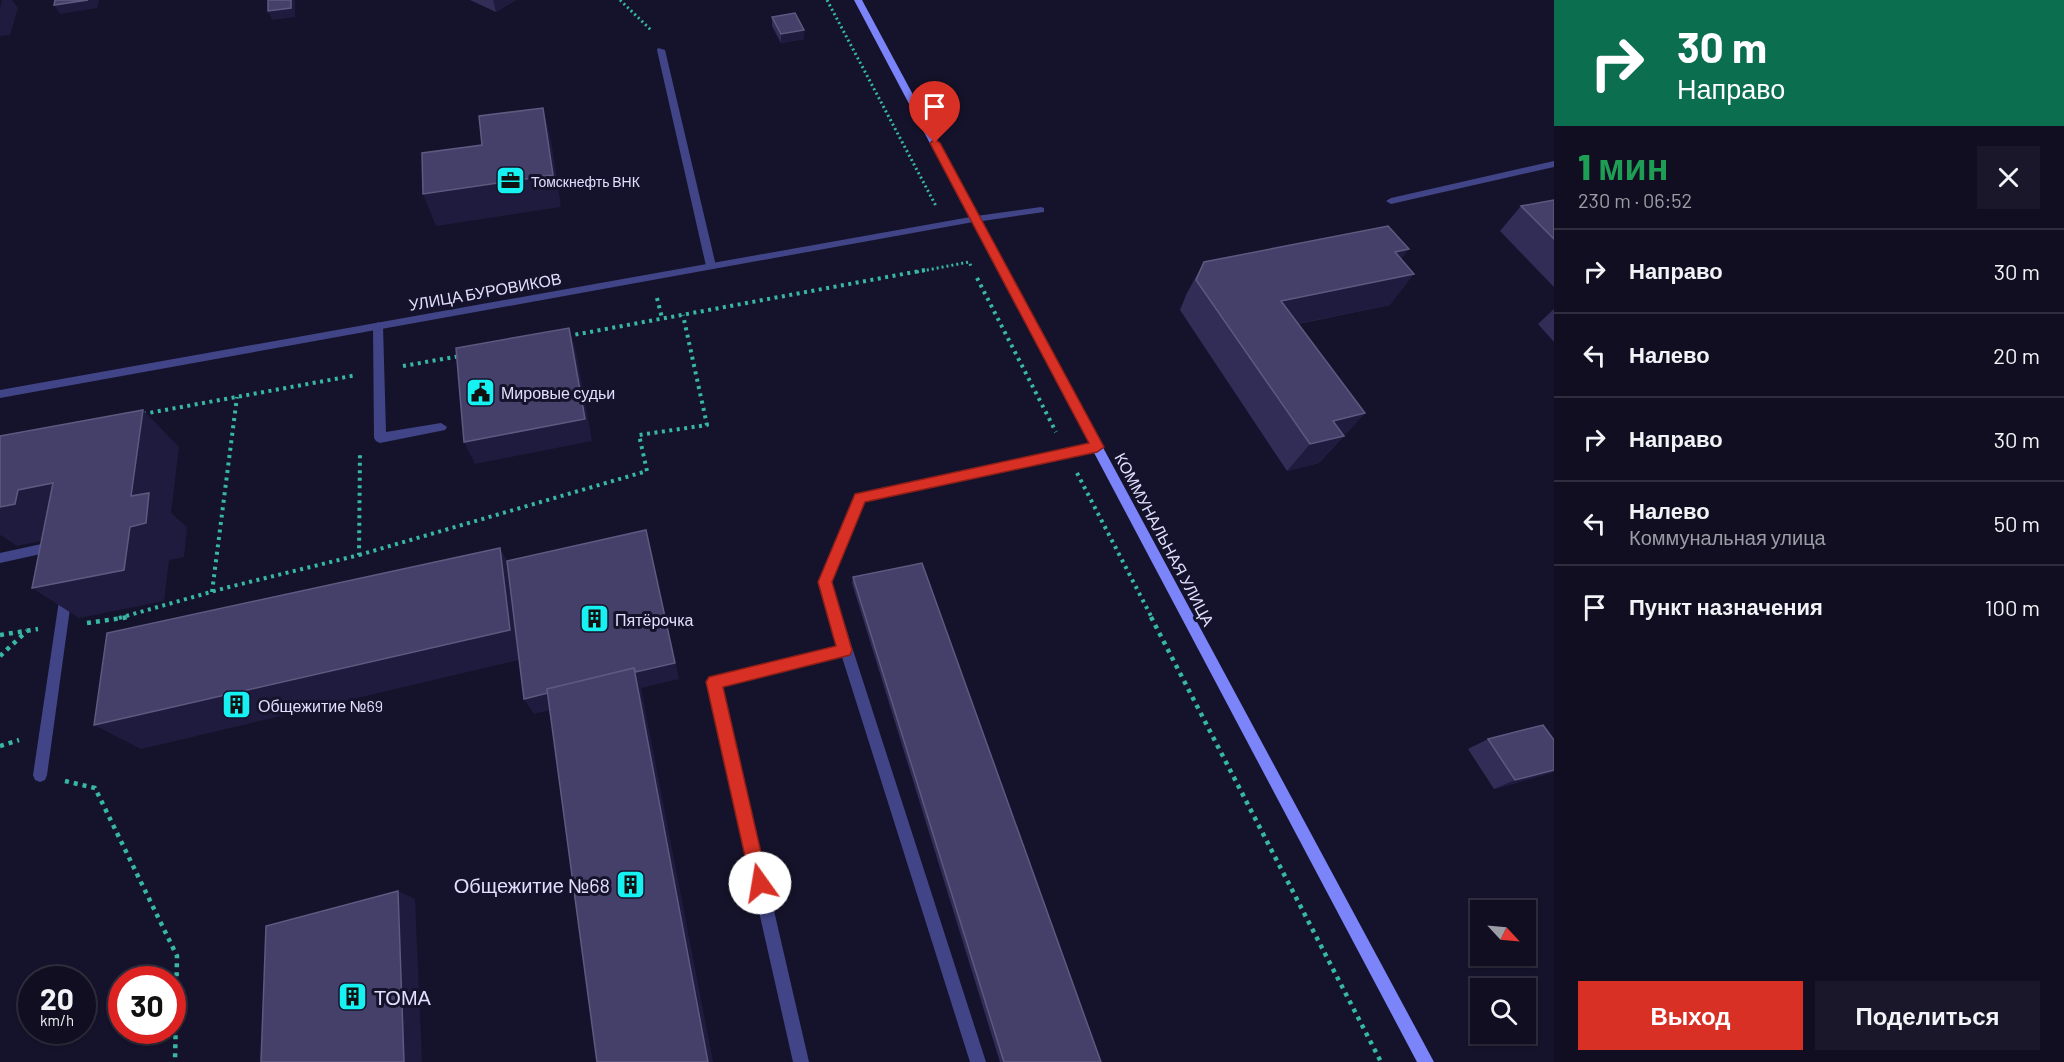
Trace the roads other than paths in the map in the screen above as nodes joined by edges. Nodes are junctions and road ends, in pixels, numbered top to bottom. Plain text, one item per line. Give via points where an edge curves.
1 (858, 0) edge
2 (661, 50) road end
3 (1554, 164) edge
4 (1391, 201) dead end
5 (1041, 210) dead end
6 (976, 219) junction
7 (711, 266) junction
8 (378, 326) junction
9 (0, 394) edge
10 (441, 427) dead end
11 (1097, 447) junction
12 (73, 542) edge
13 (0, 558) edge
14 (67, 584) edge
15 (845, 650) junction
16 (40, 775) road end
17 (801, 1062) edge
18 (978, 1062) edge
19 (1426, 1062) edge

1 - 6 main road, КОММУНАЛЬНАЯ УЛИЦА
2 - 7 street
3 - 4 street
5 - 6 street, УЛИЦА БУРОВИКОВ
6 - 7 street, УЛИЦА БУРОВИКОВ
6 - 11 main road, КОММУНАЛЬНАЯ УЛИЦА
7 - 8 street, УЛИЦА БУРОВИКОВ
8 - 9 street, УЛИЦА БУРОВИКОВ
8 - 10 street via 380,438
11 - 15 street via 860,498 825,582
11 - 19 main road, КОММУНАЛЬНАЯ УЛИЦА
12 - 13 street
14 - 16 street
15 - 17 street via 714,682
15 - 18 street

